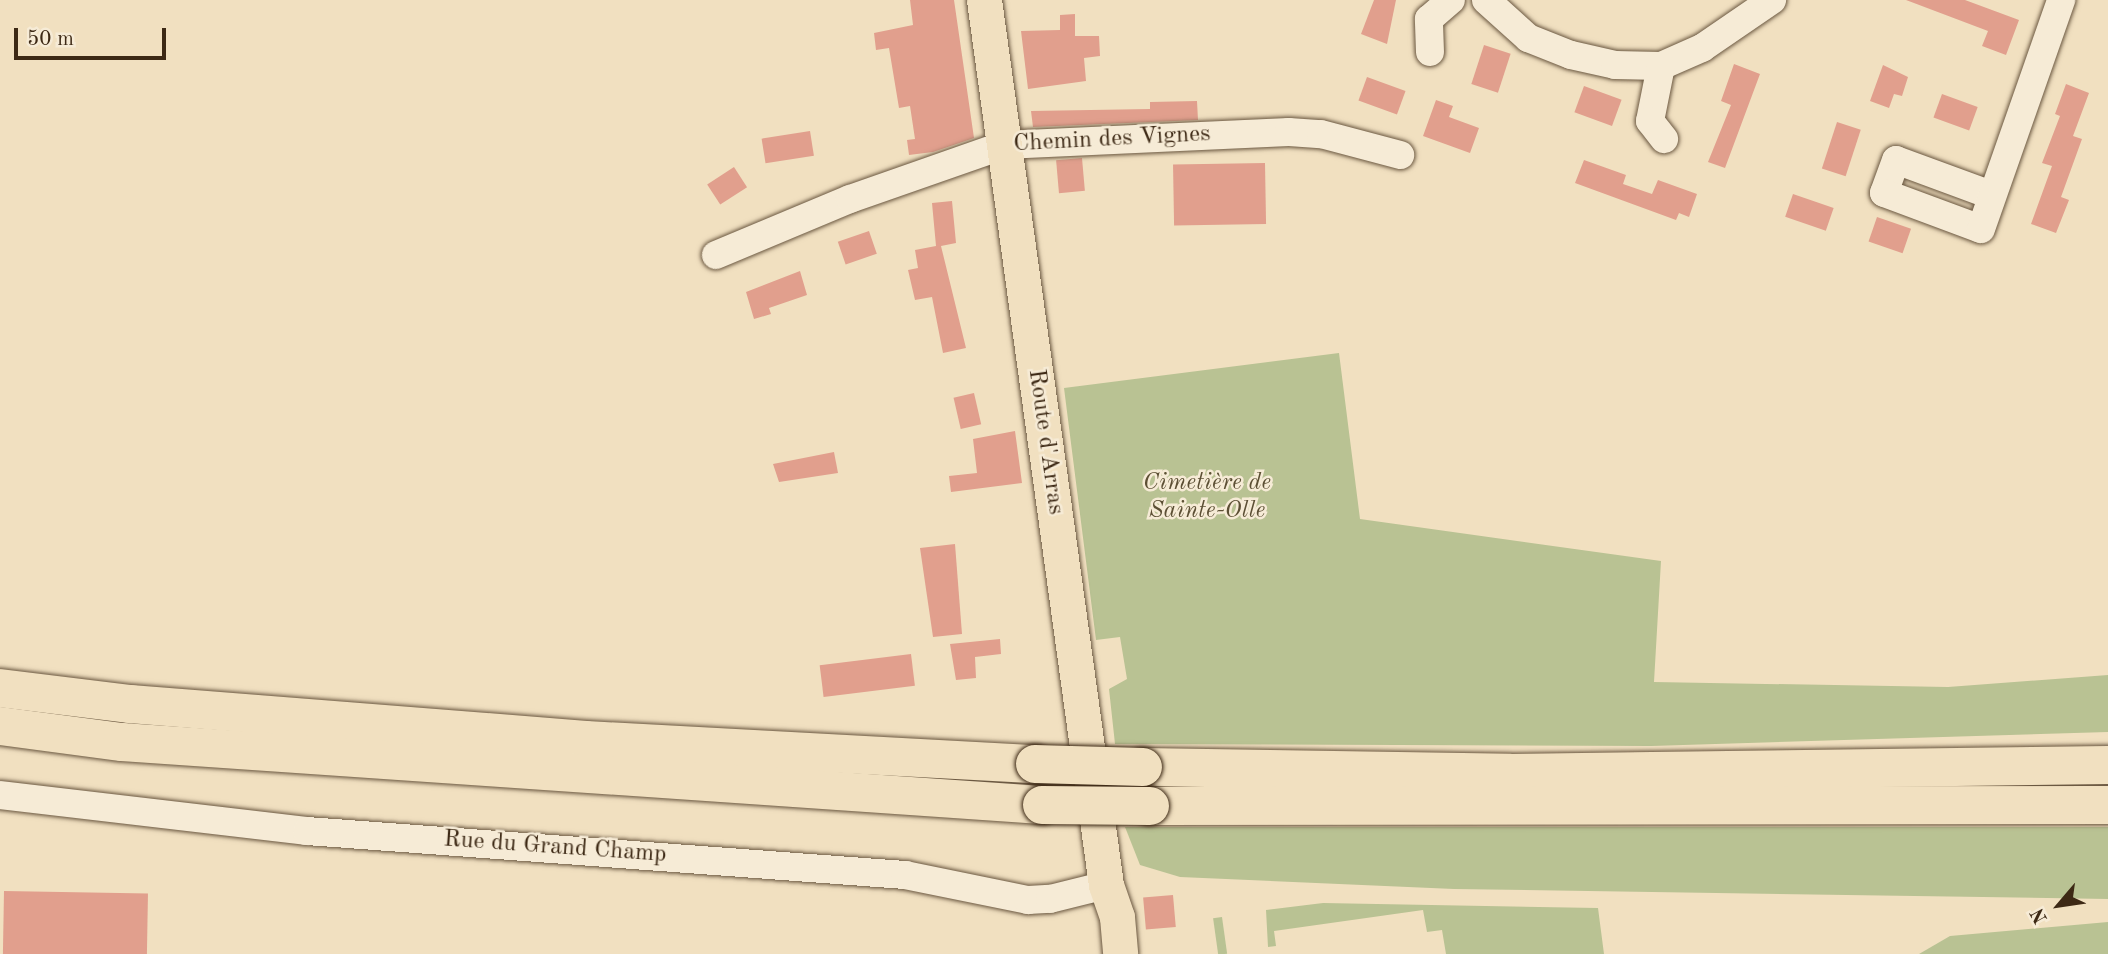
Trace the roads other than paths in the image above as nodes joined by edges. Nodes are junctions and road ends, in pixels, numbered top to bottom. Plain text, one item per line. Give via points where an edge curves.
1 (984, 0) edge
2 (1451, 0) edge
3 (1486, 0) edge
4 (1772, 0) edge
5 (2062, 0) edge
6 (1430, 52) dead end
7 (1661, 66) junction
8 (1664, 139) dead end
9 (1004, 145) junction
10 (1401, 155) dead end
11 (1991, 195) dead end
12 (716, 255) dead end
13 (0, 688) edge
14 (0, 726) edge
15 (2108, 765) edge
16 (0, 795) edge
17 (2108, 804) edge
18 (1106, 885) junction
19 (1103, 954) edge
20 (1120, 954) edge

1 - 9 main road, Route d'Arras
2 - 6 street via 1429,19
3 - 7 street via 1528,38 1571,55 1615,65
4 - 7 street via 1702,48
5 - 11 street
7 - 8 street via 1650,121
9 - 10 street, Chemin des Vignes via 1289,132 1321,134
9 - 12 street, Chemin des Vignes via 850,200
9 - 18 main road, Route d'Arras
13 - 15 highway, bridge via 130,704 586,740 1035,764 1510,774
14 - 17 highway, bridge via 135,743 1042,805
16 - 18 street, Rue du Grand Champ via 307,831 890,873 1028,900
18 - 19 main road
18 - 20 main road via 1117,917

